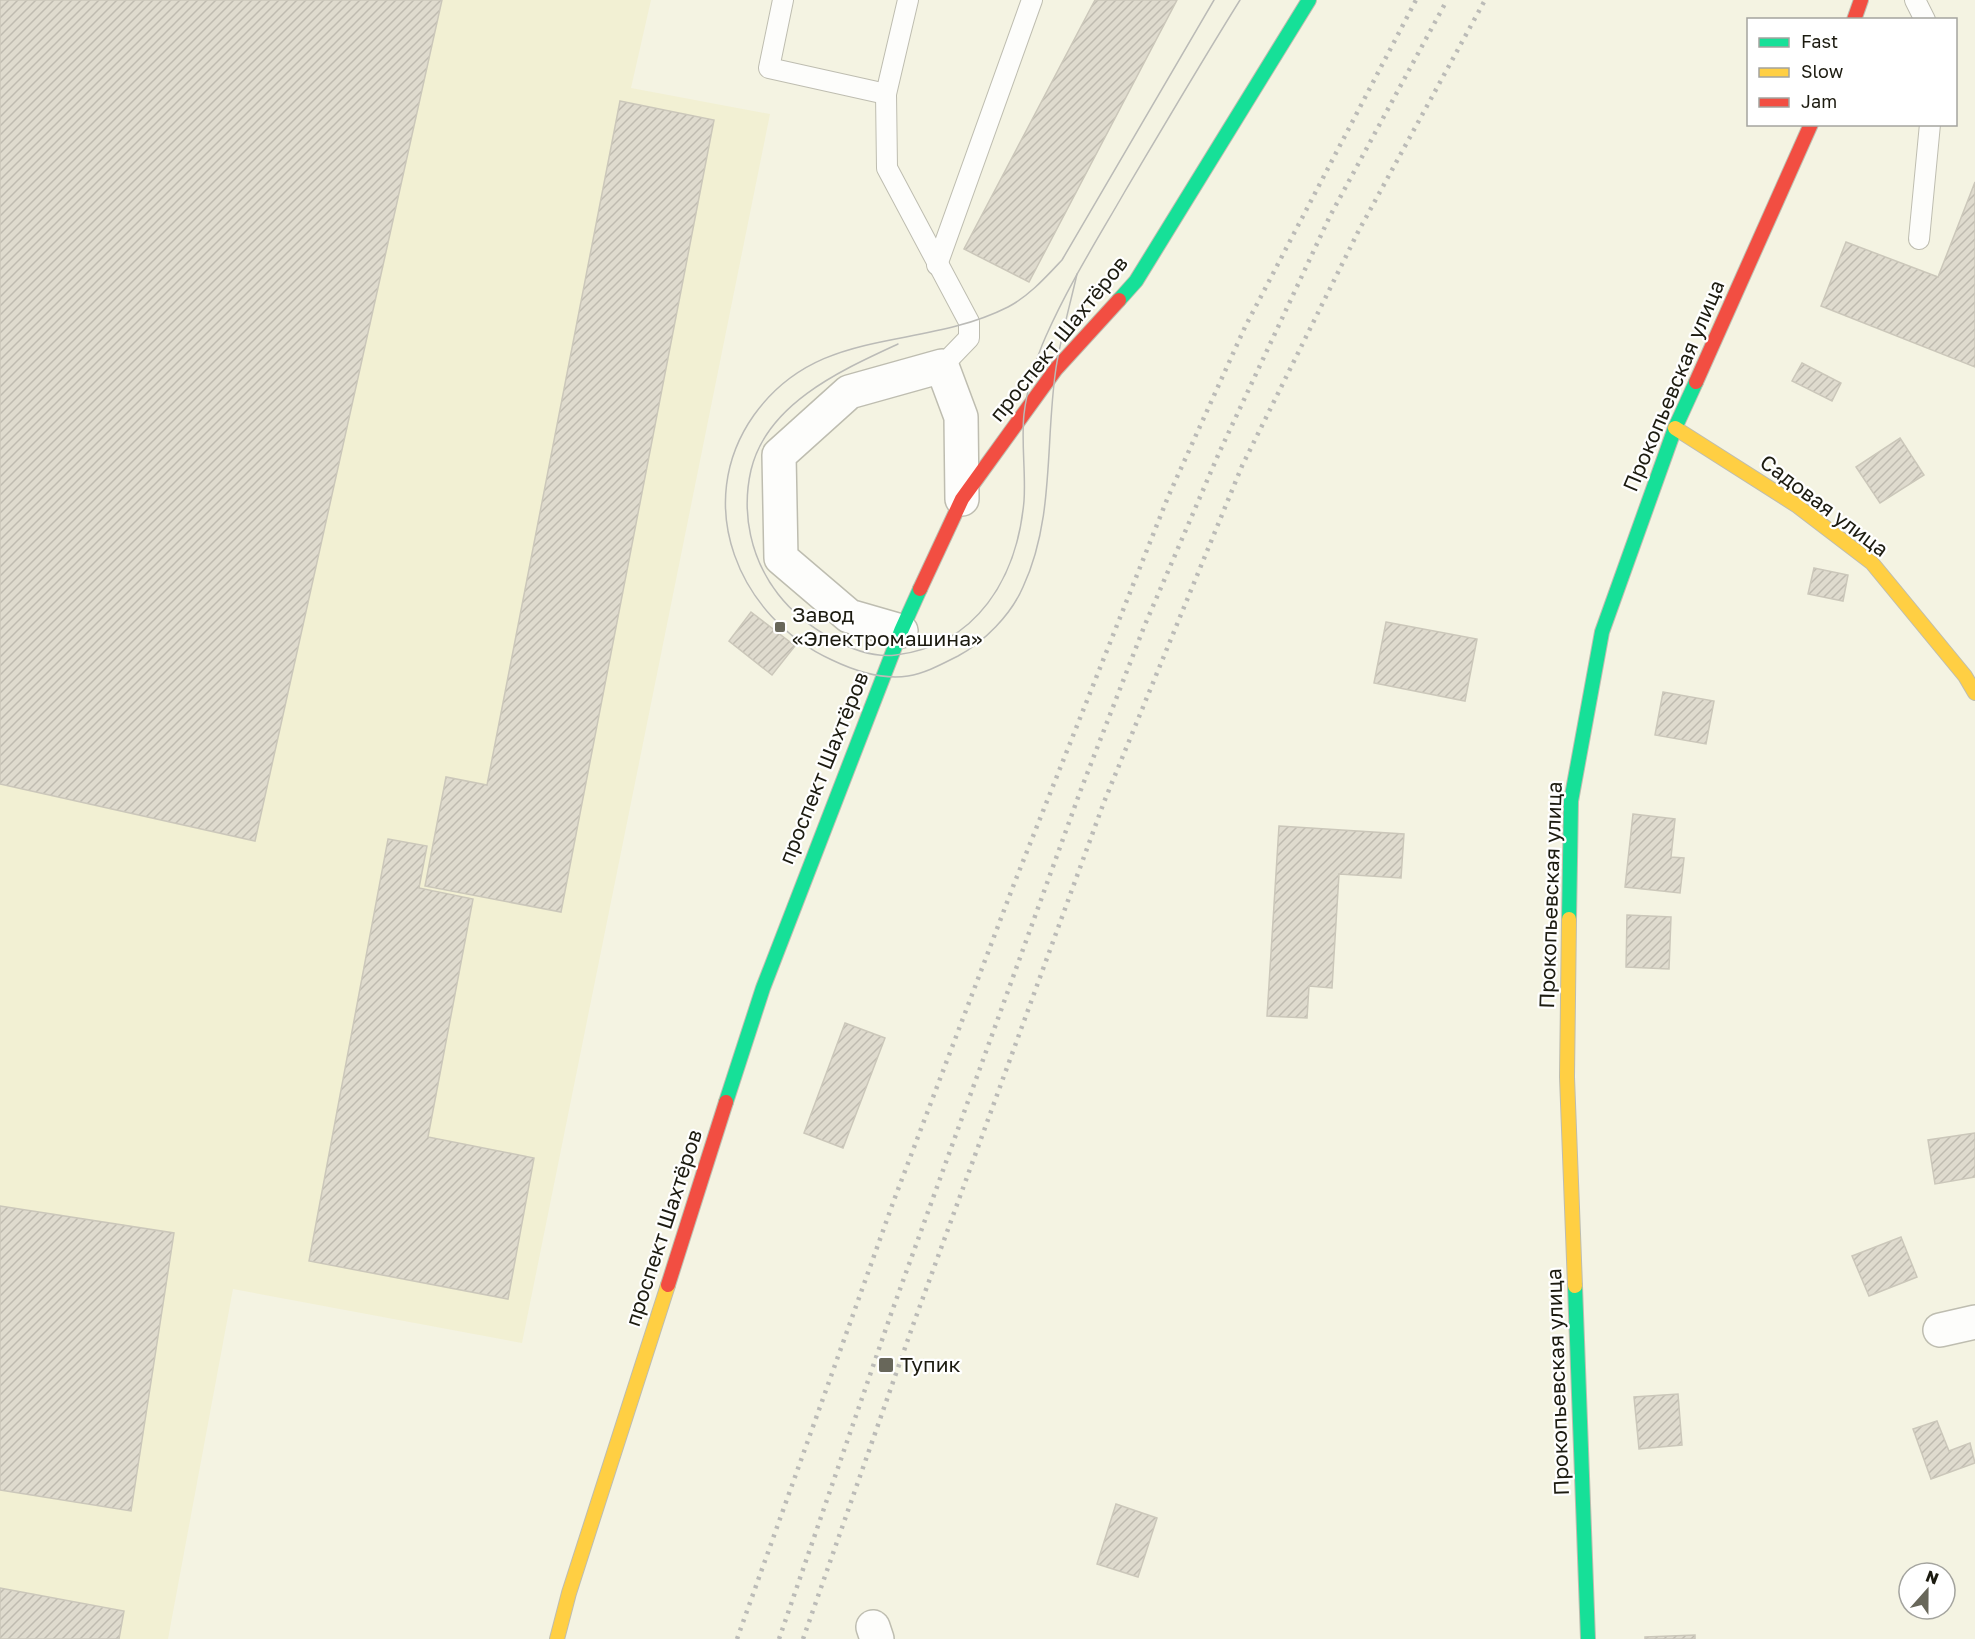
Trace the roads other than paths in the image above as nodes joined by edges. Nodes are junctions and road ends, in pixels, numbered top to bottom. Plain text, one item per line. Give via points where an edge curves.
1 (783, 0) edge
2 (908, 0) edge
3 (1032, 0) edge
4 (1309, 0) edge
5 (1861, 0) edge
6 (1915, 0) edge
7 (1855, 18) edge
8 (1924, 18) edge
9 (886, 94) junction
10 (1809, 126) edge
11 (1930, 126) edge
12 (1919, 239) dead end
13 (937, 265) junction
14 (942, 366) junction
15 (1675, 428) junction
16 (962, 499) junction
17 (901, 631) junction
18 (1975, 693) edge
19 (1975, 1322) edge
20 (1940, 1330) dead end
21 (557, 1639) edge
22 (1588, 1639) edge

1 - 9 lane via 768,68
2 - 9 lane
3 - 13 lane
4 - 16 street, проспект Шахтёров via 1136,281 1056,369
5 - 7 street
6 - 8 lane
9 - 13 lane via 887,168
10 - 15 street, Прокопьевская улица
11 - 12 lane
13 - 14 lane via 969,322 969,338
14 - 16 street via 961,417
14 - 17 street via 849,392 779,455 782,558 849,616
15 - 18 street, Садовая улица via 1796,505 1872,563
15 - 22 street, Прокопьевская улица via 1602,632 1570,801 1567,1077
16 - 17 street, проспект Шахтёров
17 - 21 street, проспект Шахтёров via 763,988 568,1593
19 - 20 street

